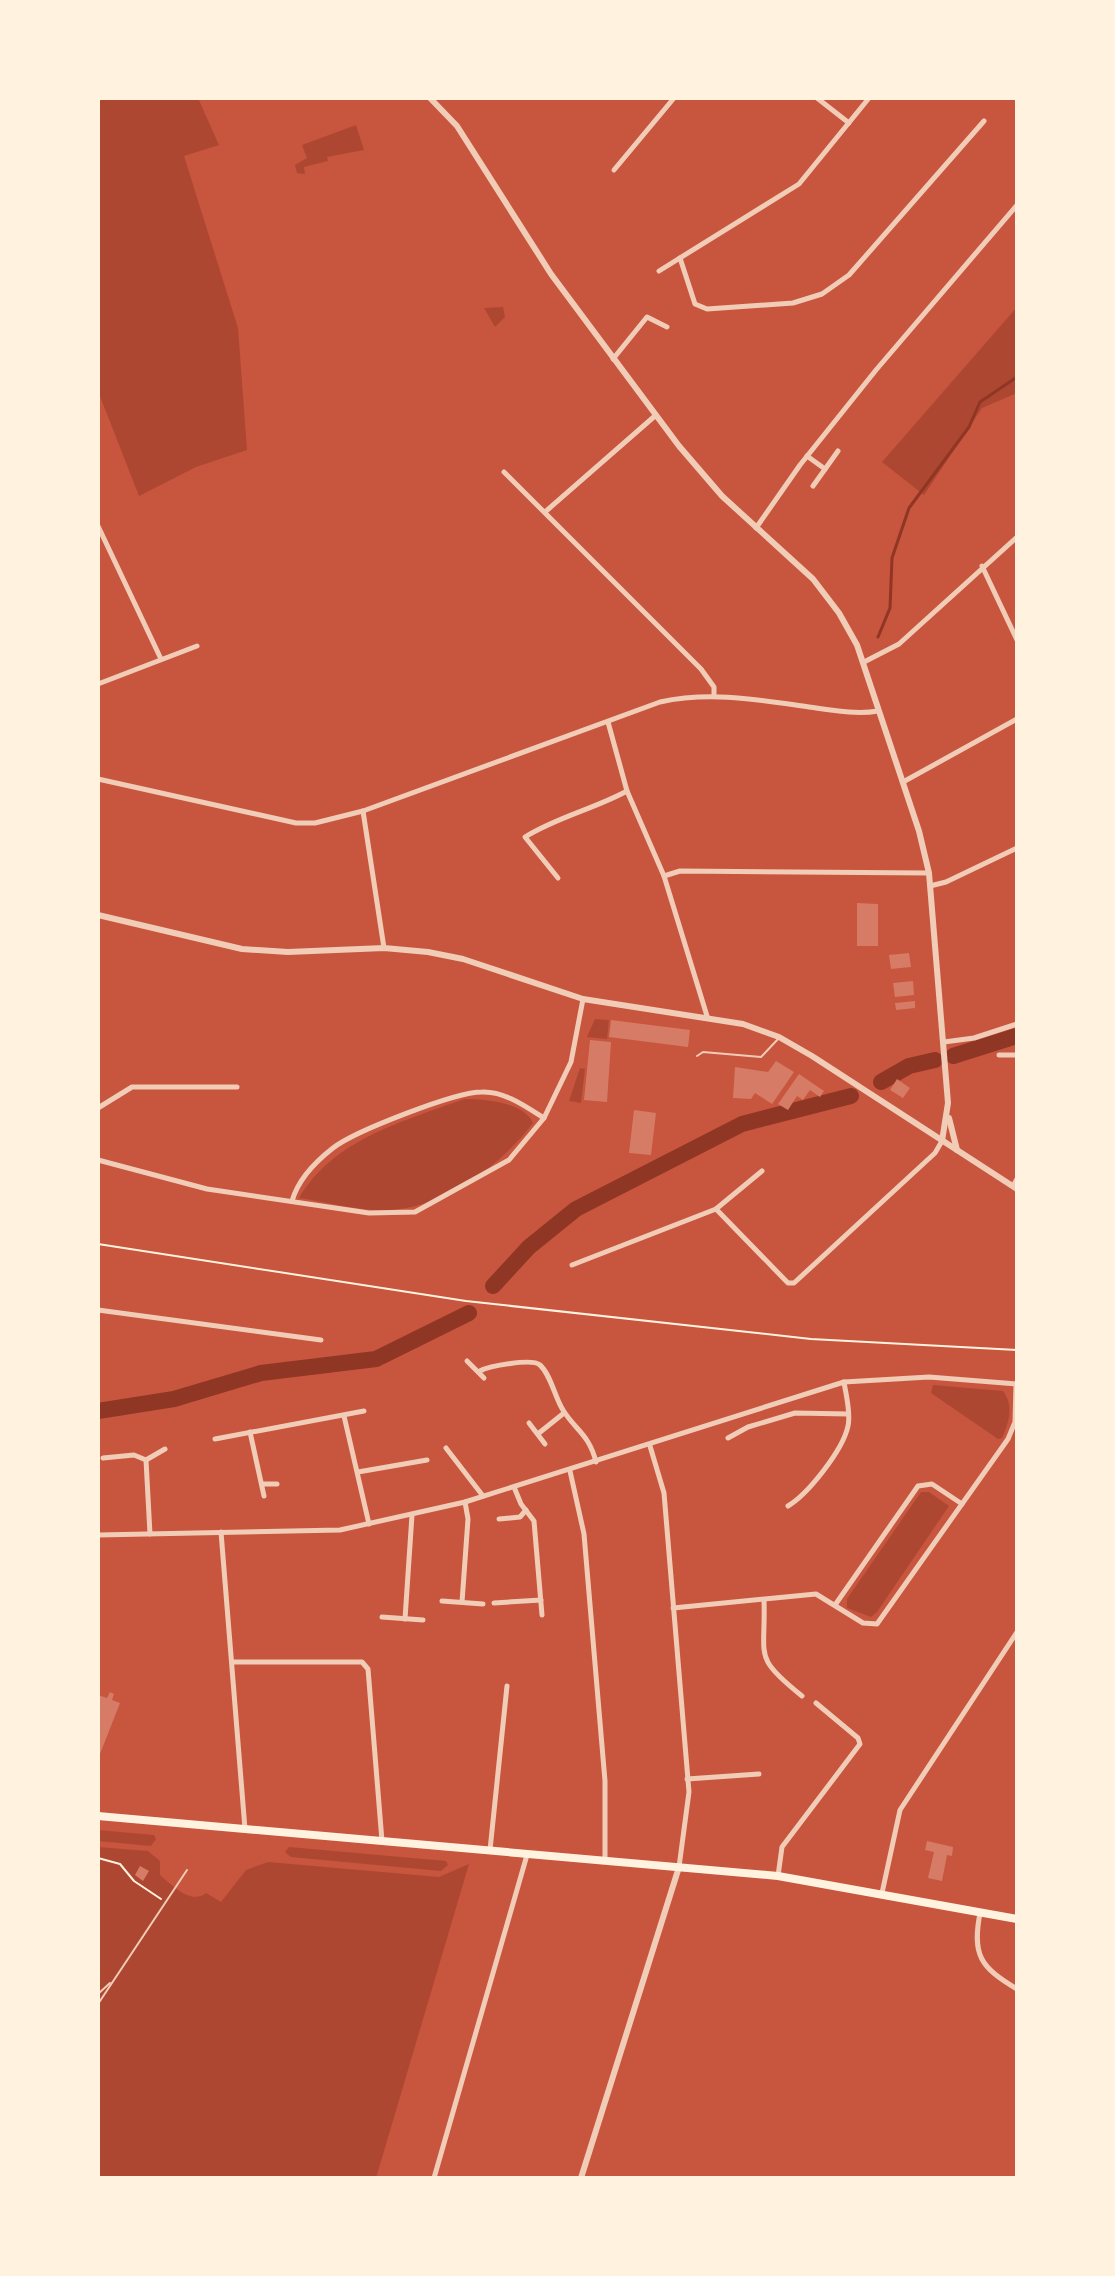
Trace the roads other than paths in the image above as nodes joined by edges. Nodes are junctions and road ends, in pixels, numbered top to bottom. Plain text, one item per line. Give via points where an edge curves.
1 (430, 98) edge
2 (674, 98) edge
3 (817, 98) edge
4 (869, 98) edge
5 (984, 121) dead end
6 (849, 123) junction
7 (614, 170) dead end
8 (1017, 205) edge
9 (680, 258) junction
10 (659, 271) dead end
11 (667, 327) dead end
12 (612, 359) junction
13 (656, 415) junction
14 (838, 451) dead end
15 (807, 456) junction
16 (825, 469) junction
17 (504, 472) dead end
18 (813, 486) dead end
19 (545, 512) junction
20 (98, 526) edge
21 (756, 529) junction
22 (1017, 537) edge
23 (982, 566) junction
24 (1017, 640) edge
25 (197, 646) dead end
26 (161, 659) junction
27 (864, 662) junction
28 (98, 684) edge
29 (714, 695) junction
30 (878, 711) junction
31 (1017, 719) edge
32 (608, 722) junction
33 (98, 779) edge
34 (903, 782) junction
35 (627, 791) junction
36 (363, 811) junction
37 (1017, 848) edge
38 (929, 873) junction
39 (664, 876) junction
40 (558, 878) dead end
41 (930, 886) junction
42 (98, 915) edge
43 (384, 948) junction
44 (583, 999) junction
45 (707, 1016) junction
46 (1017, 1024) edge
47 (779, 1037) junction
48 (944, 1042) junction
49 (999, 1055) dead end
50 (1017, 1055) edge
51 (697, 1056) dead end
52 (237, 1087) dead end
53 (98, 1108) edge
54 (948, 1114) junction
55 (544, 1118) junction
56 (942, 1141) junction
57 (957, 1150) junction
58 (98, 1160) edge
59 (762, 1171) dead end
60 (1017, 1179) edge
61 (1015, 1188) edge
62 (292, 1201) junction
63 (716, 1209) junction
64 (572, 1265) dead end
65 (98, 1310) edge
66 (321, 1340) dead end
67 (467, 1361) dead end
68 (480, 1371) junction
69 (484, 1378) dead end
70 (844, 1382) junction
71 (1017, 1384) edge
72 (364, 1411) dead end
73 (564, 1413) junction
74 (848, 1414) junction
75 (344, 1416) junction
76 (529, 1423) dead end
77 (250, 1432) junction
78 (539, 1433) junction
79 (728, 1438) dead end
80 (215, 1439) dead end
81 (545, 1444) dead end
82 (650, 1446) junction
83 (446, 1448) dead end
84 (165, 1449) dead end
85 (413, 1449) dead end
86 (103, 1458) dead end
87 (146, 1460) junction
88 (415, 1460) junction
89 (427, 1460) dead end
90 (596, 1462) junction
91 (570, 1471) junction
92 (358, 1472) junction
93 (263, 1484) junction
94 (277, 1484) dead end
95 (514, 1487) junction
96 (264, 1496) dead end
97 (483, 1496) junction
98 (465, 1502) junction
99 (962, 1504) junction
100 (788, 1506) dead end
101 (526, 1510) junction
102 (412, 1515) junction
103 (499, 1519) dead end
104 (369, 1524) junction
105 (221, 1532) junction
106 (150, 1534) junction
107 (98, 1535) edge
108 (541, 1600) junction
109 (764, 1600) junction
110 (442, 1601) dead end
111 (462, 1602) junction
112 (494, 1603) dead end
113 (483, 1604) dead end
114 (835, 1605) junction
115 (673, 1608) junction
116 (542, 1615) dead end
117 (382, 1617) dead end
118 (405, 1619) junction
119 (423, 1620) dead end
120 (1017, 1632) edge
121 (232, 1662) junction
122 (507, 1686) dead end
123 (802, 1696) dead end
124 (816, 1703) dead end
125 (759, 1774) dead end
126 (687, 1779) junction
127 (98, 1816) edge
128 (245, 1829) junction
129 (382, 1842) junction
130 (490, 1851) junction
131 (527, 1855) junction
132 (605, 1860) junction
133 (679, 1867) junction
134 (187, 1870) dead end
135 (778, 1876) junction
136 (882, 1893) junction
137 (980, 1913) junction
138 (1017, 1919) edge
139 (111, 1982) junction
140 (1017, 1989) edge
141 (98, 1994) edge
142 (98, 2004) edge
143 (434, 2178) edge
144 (581, 2178) edge

1 - 12 street via 457,126
2 - 7 street
3 - 6 street
4 - 6 street
5 - 9 street via 849,275 807,301 707,309 695,304
6 - 9 street via 799,184
8 - 15 street
9 - 10 street
11 - 12 street via 647,317
12 - 13 street
13 - 19 street
13 - 21 street via 700,473
14 - 16 street
15 - 16 street
15 - 21 street
16 - 18 street
17 - 19 street
19 - 29 street via 701,669
20 - 26 street
21 - 27 street via 827,596
22 - 23 street
23 - 24 street
23 - 27 street via 899,644
25 - 26 street
26 - 28 street
27 - 30 street
29 - 30 street
29 - 32 street via 660,702
30 - 34 street
31 - 34 street
32 - 35 street
32 - 36 street
33 - 36 street via 296,823
34 - 38 street
35 - 39 street
35 - 40 street via 525,837
36 - 43 street
37 - 41 street
38 - 39 street via 680,871
38 - 41 street
39 - 45 street
41 - 48 street
42 - 43 street via 242,949
43 - 44 street via 463,959
44 - 45 street
44 - 55 street via 571,1062
45 - 47 street
46 - 48 street
47 - 51 lane via 761,1057 703,1052
47 - 56 street
48 - 54 street
49 - 50 street
52 - 53 street via 132,1087
54 - 56 street
54 - 57 street
55 - 62 street via 509,1160 415,1212 369,1213
55 - 62 street via 485,1091 456,1095 335,1146 303,1178
56 - 57 street
56 - 63 street via 794,1283 788,1283
57 - 61 street
58 - 62 street via 207,1189
59 - 63 street
60 - 61 street
63 - 64 street
65 - 66 street
67 - 68 street
68 - 69 street
68 - 73 street via 494,1363 541,1365
70 - 71 street via 932,1377
70 - 74 street
70 - 82 street
71 - 99 street via 1015,1422 1008,1439
72 - 75 street
73 - 78 street
73 - 90 street via 591,1441
74 - 79 street via 795,1413
74 - 100 street via 844,1437 814,1484
75 - 77 street
75 - 92 street
76 - 78 street
77 - 80 street
77 - 93 street
78 - 81 street
82 - 90 street
82 - 115 street via 664,1493
83 - 97 street
84 - 87 street
85 - 88 street
86 - 87 street via 134,1455
87 - 106 street
88 - 89 street
88 - 92 street
90 - 91 street
91 - 95 street
91 - 132 street via 584,1534 606,1793
92 - 104 street
93 - 94 street
93 - 96 street
95 - 97 street
95 - 101 street
97 - 98 street
98 - 102 street
98 - 111 street
99 - 114 street via 877,1624 863,1623
99 - 114 street via 932,1484 918,1486
101 - 103 street via 520,1517
101 - 108 street via 534,1521
102 - 104 street
102 - 118 street
104 - 105 street via 340,1530
105 - 106 street
105 - 121 street
106 - 107 street
108 - 112 street
108 - 116 street
109 - 114 street via 816,1594
109 - 115 street
109 - 123 street via 762,1656
110 - 111 street
111 - 113 street
115 - 126 street
117 - 118 street
118 - 119 street
120 - 136 street via 900,1810
121 - 128 street
121 - 129 street via 362,1662 368,1669
122 - 130 street
124 - 135 street via 860,1744 782,1847
125 - 126 street
126 - 133 street
127 - 128 highway
128 - 129 highway
129 - 130 highway
130 - 131 highway
131 - 132 highway
131 - 143 street
132 - 133 highway
133 - 135 highway
133 - 144 street
134 - 139 lane
135 - 136 highway
136 - 137 highway
137 - 138 highway
137 - 140 street via 976,1949 991,1972
139 - 141 lane
139 - 142 lane

